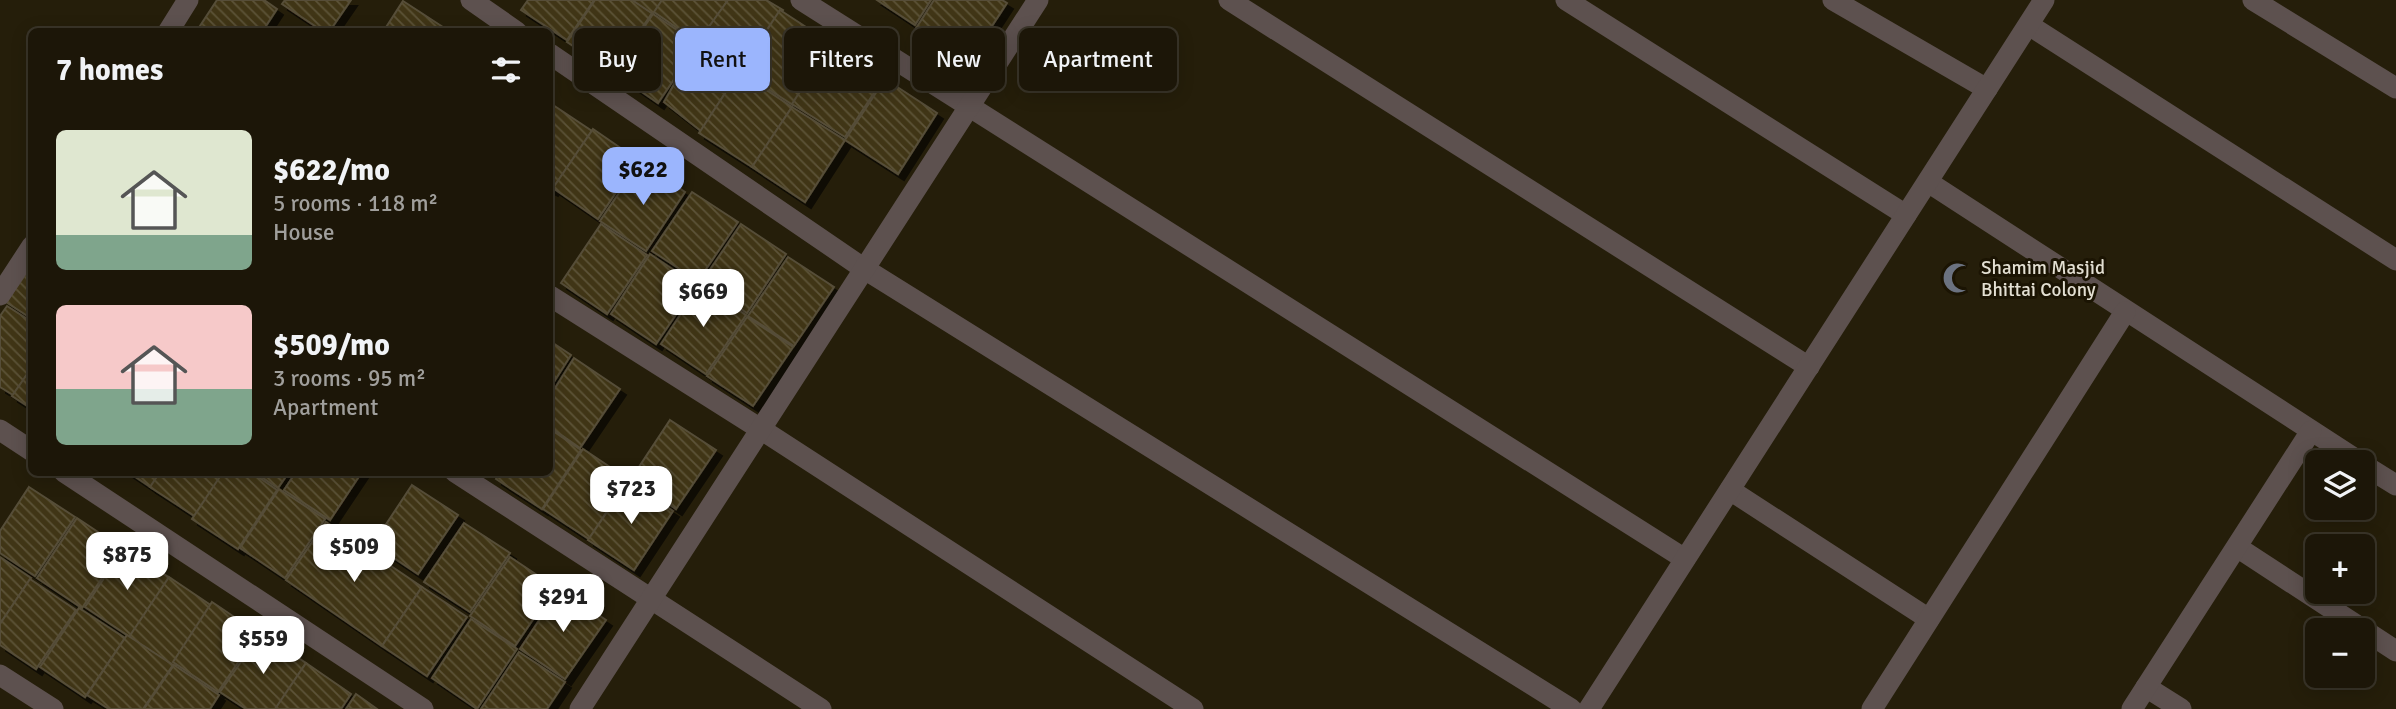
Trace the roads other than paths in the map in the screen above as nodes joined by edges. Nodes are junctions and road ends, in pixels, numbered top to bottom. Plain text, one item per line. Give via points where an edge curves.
1 (188, 0) edge
2 (471, 0) edge
3 (800, 0) edge
4 (1038, 0) edge
5 (1229, 0) edge
6 (1566, 0) edge
7 (1833, 0) edge
8 (2044, 0) edge
9 (2253, 0) edge
10 (2029, 25) junction
11 (170, 28) edge
12 (511, 28) edge
13 (553, 56) edge
14 (2396, 88) edge
15 (1987, 89) junction
16 (969, 107) junction
17 (1927, 182) junction
18 (1906, 215) junction
19 (28, 252) edge
20 (2396, 260) edge
21 (863, 268) junction
22 (0, 295) edge
23 (553, 298) edge
24 (2125, 312) junction
25 (1809, 367) junction
26 (762, 429) junction
27 (0, 430) edge
28 (2311, 431) junction
29 (28, 448) edge
30 (2341, 450) edge
31 (2375, 472) edge
32 (70, 476) edge
33 (461, 476) edge
34 (2396, 485) edge
35 (1730, 491) junction
36 (2237, 547) junction
37 (1685, 559) junction
38 (652, 600) junction
39 (1929, 619) junction
40 (2396, 651) edge
41 (0, 675) edge
42 (2146, 687) junction
43 (53, 709) edge
44 (423, 709) edge
45 (580, 709) edge
46 (821, 709) edge
47 (1193, 709) edge
48 (1571, 709) edge
49 (1589, 709) edge
50 (1872, 709) edge
51 (2132, 709) edge
52 (2181, 709) edge

1 - 11 street
2 - 12 street
3 - 16 street
4 - 16 street
5 - 25 street
6 - 18 street
7 - 15 street
8 - 10 street
9 - 14 street
10 - 15 street
10 - 20 street
13 - 21 street
15 - 17 street
16 - 21 street
16 - 37 street
17 - 18 street
17 - 24 street
18 - 25 street
19 - 22 street
21 - 26 street
21 - 48 street
23 - 26 street
24 - 28 street
24 - 39 street
25 - 35 street
26 - 38 street
26 - 47 street
27 - 29 street
28 - 30 street
28 - 36 street
31 - 34 street
32 - 44 street
33 - 38 street
35 - 37 street
35 - 39 street
36 - 40 street
36 - 42 street
37 - 49 street
38 - 45 street
38 - 46 street
39 - 50 street
41 - 43 street
42 - 51 street
42 - 52 street

